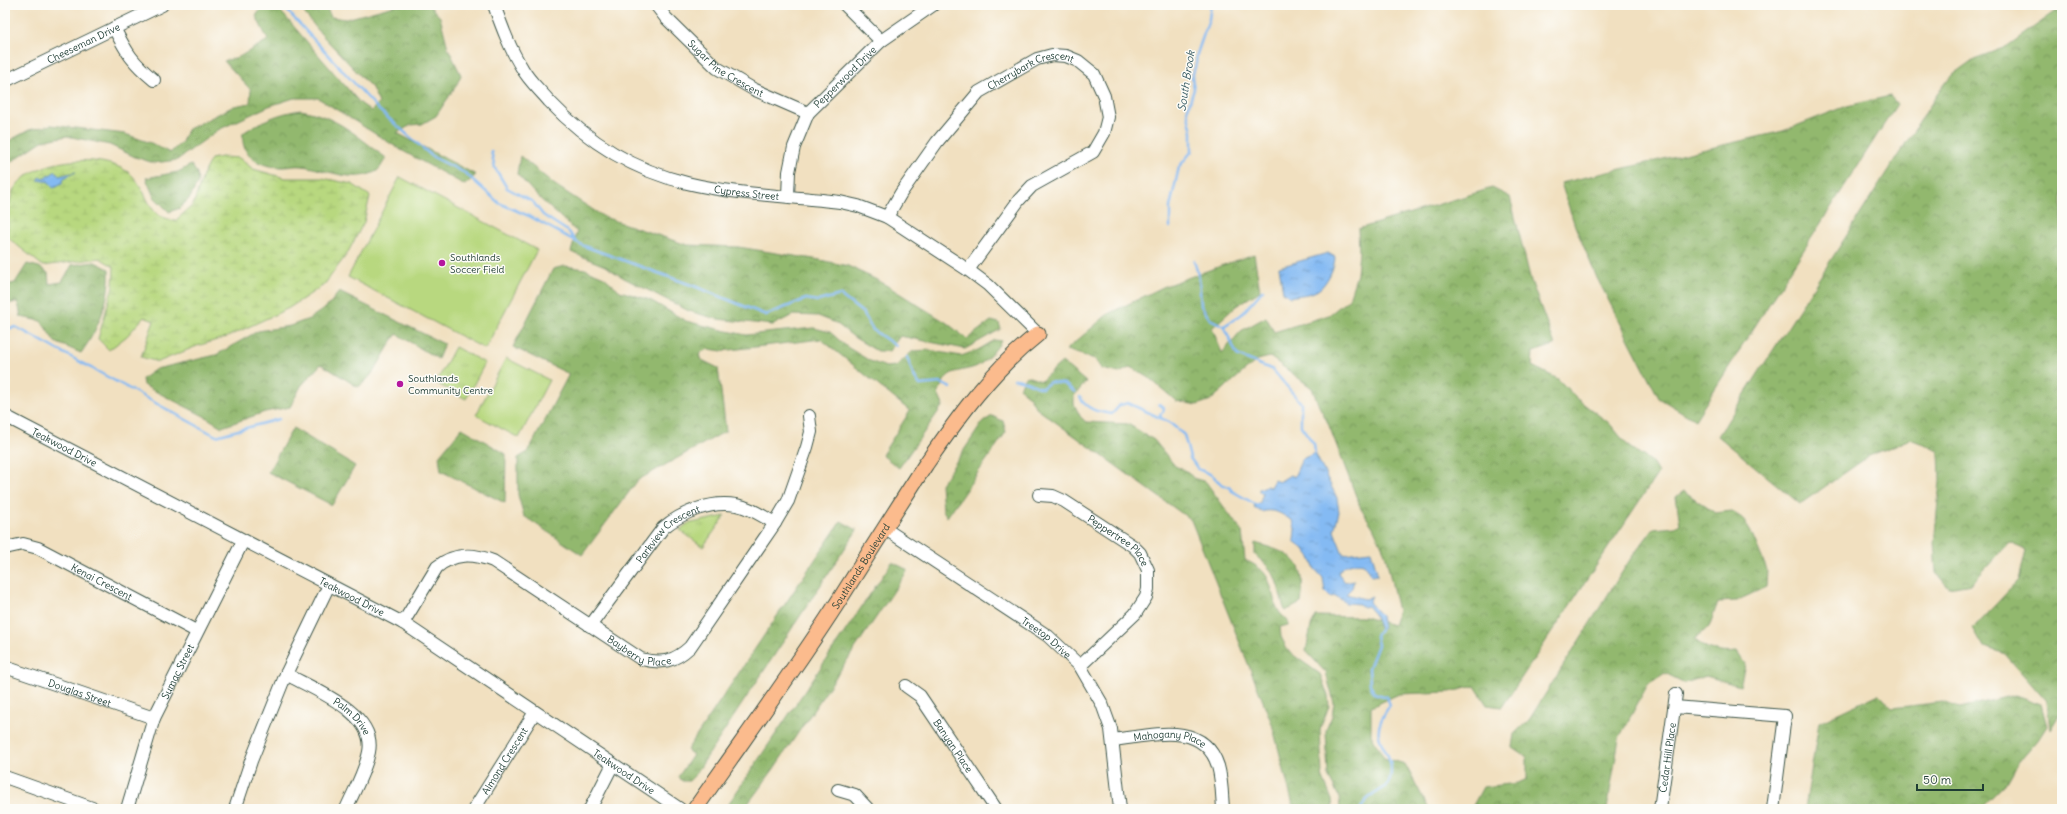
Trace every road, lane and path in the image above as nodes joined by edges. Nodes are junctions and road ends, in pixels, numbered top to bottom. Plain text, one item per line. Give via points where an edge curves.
1 (162, 5) edge
2 (494, 5) edge
3 (656, 5) edge
4 (845, 5) edge
5 (933, 5) edge
6 (114, 28) junction
7 (881, 41) junction
8 (154, 80) dead end
9 (5, 81) edge
10 (808, 113) junction
11 (788, 196) junction
12 (887, 217) junction
13 (968, 270) junction
14 (1038, 334) joint
15 (5, 416) edge
16 (808, 416) dead end
17 (1039, 495) dead end
18 (775, 524) junction
19 (884, 528) junction
20 (243, 540) junction
21 (5, 548) edge
22 (330, 585) junction
23 (403, 623) junction
24 (590, 626) junction
25 (196, 632) junction
26 (1080, 666) junction
27 (5, 667) edge
28 (286, 674) junction
29 (906, 686) dead end
30 (1676, 694) dead end
31 (1675, 707) junction
32 (535, 712) junction
33 (154, 718) junction
34 (1113, 740) junction
35 (613, 764) junction
36 (5, 777) edge
37 (838, 790) dead end
38 (94, 809) edge
39 (127, 809) edge
40 (235, 809) edge
41 (346, 809) edge
42 (474, 809) edge
43 (590, 809) edge
44 (680, 809) edge
45 (695, 809) edge
46 (868, 809) edge
47 (996, 809) edge
48 (1120, 809) edge
49 (1224, 809) edge
50 (1660, 809) edge
51 (1773, 809) edge

1 - 6 street, Cheeseman Drive
2 - 11 street, Cypress Street via 505,37 532,82 560,112 600,146 638,167 688,183 723,190
3 - 10 street, Sugar Pine Crescent via 717,68 754,89
4 - 7 street
5 - 7 street, Pepperwood Drive
6 - 8 street via 127,54
6 - 9 street, Cheeseman Drive
7 - 10 street, Pepperwood Drive
10 - 11 street, Pepperwood Drive via 794,147
11 - 12 street, Cypress Street via 840,202
12 - 13 street, Cypress Street
12 - 13 street, Cherrybark Crescent via 937,142 979,92 1037,59 1052,55 1066,56 1078,61 1094,74 1104,96 1108,117 1104,133 1093,152 1032,186 1018,200
13 - 14 street, Cypress Street
14 - 19 main road, Southlands Boulevard via 1021,347 965,408
15 - 20 street, Teakwood Drive
16 - 18 street, Bayberry Place via 811,432 808,448 788,501
17 - 26 street, Peppertree Place via 1053,496 1064,501 1133,546 1140,553 1148,570 1148,589 1142,605
18 - 24 street, Parkview Crescent via 748,508 735,504 702,508 675,518 663,528
18 - 24 street, Bayberry Place via 690,647 680,657 655,663 641,659
19 - 26 street, Treetop Drive via 1048,636
19 - 45 main road, Southlands Boulevard via 790,674
20 - 22 street, Teakwood Drive
20 - 25 street, Sumac Street
21 - 25 street, Kenai Crescent via 23,544 38,548
22 - 23 street, Teakwood Drive
22 - 28 street
23 - 24 street, Bayberry Place via 437,567 445,560 461,555 481,556 493,561
23 - 32 street, Teakwood Drive
25 - 33 street, Sumac Street
26 - 34 street, Treetop Drive via 1102,704
27 - 33 street, Douglas Street
28 - 40 street
28 - 41 street, Palm Drive via 347,708 364,726 370,751
29 - 47 street, Banyan Place via 920,696
30 - 31 street, Cedar Hill Place
31 - 50 street, Cedar Hill Place
31 - 51 street via 1786,716
32 - 35 street, Teakwood Drive
32 - 42 street, Almond Crescent
33 - 39 street, Sumac Street
34 - 48 street, Treetop Drive
34 - 49 street, Mahogany Place via 1174,733 1187,735 1199,741 1210,750 1217,764
35 - 43 street
35 - 44 street, Teakwood Drive
36 - 38 street
37 - 46 street via 855,795

